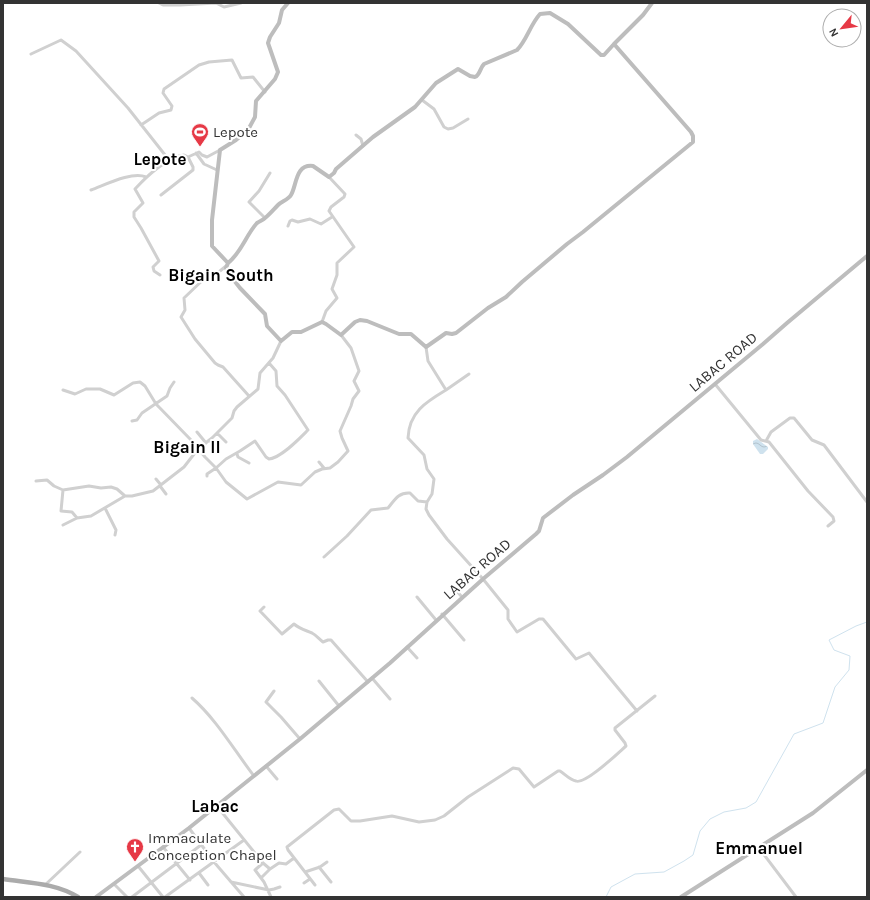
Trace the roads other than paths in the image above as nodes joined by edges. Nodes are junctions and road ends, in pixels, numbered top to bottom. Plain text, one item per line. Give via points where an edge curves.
1 (159, 3) edge
2 (241, 3) edge
3 (288, 3) edge
4 (652, 3) edge
5 (614, 44) junction
6 (31, 54) dead end
7 (265, 92) junction
8 (422, 100) junction
9 (468, 119) dead end
10 (141, 125) junction
11 (356, 135) dead end
12 (363, 146) junction
13 (220, 150) junction
14 (196, 153) junction
15 (188, 157) junction
16 (169, 160) junction
17 (217, 170) junction
18 (270, 173) dead end
19 (146, 177) junction
20 (329, 177) junction
21 (91, 190) dead end
22 (162, 195) dead end
23 (332, 217) junction
24 (265, 218) junction
25 (288, 226) dead end
26 (867, 256) edge
27 (227, 264) junction
28 (160, 275) dead end
29 (322, 322) junction
30 (341, 335) junction
31 (282, 341) junction
32 (426, 347) junction
33 (269, 363) junction
34 (468, 374) dead end
35 (174, 382) dead end
36 (715, 384) junction
37 (63, 390) dead end
38 (446, 390) junction
39 (249, 396) junction
40 (156, 404) junction
41 (132, 421) dead end
42 (197, 432) dead end
43 (218, 433) junction
44 (766, 441) junction
45 (207, 442) junction
46 (226, 442) dead end
47 (219, 445) dead end
48 (198, 449) junction
49 (237, 454) junction
50 (340, 460) junction
51 (319, 462) dead end
52 (249, 463) dead end
53 (344, 465) dead end
54 (216, 468) junction
55 (324, 468) junction
56 (207, 476) dead end
57 (156, 479) dead end
58 (36, 481) dead end
59 (161, 485) junction
60 (63, 490) junction
61 (166, 494) dead end
62 (125, 496) junction
63 (427, 502) junction
64 (867, 502) edge
65 (105, 508) junction
66 (77, 518) junction
67 (63, 525) dead end
68 (828, 526) dead end
69 (115, 535) dead end
70 (324, 557) dead end
71 (483, 578) junction
72 (453, 587) dead end
73 (417, 597) dead end
74 (462, 597) junction
75 (264, 607) dead end
76 (442, 614) junction
77 (436, 620) junction
78 (464, 640) dead end
79 (407, 646) junction
80 (417, 658) dead end
81 (372, 678) junction
82 (319, 681) dead end
83 (368, 682) junction
84 (274, 691) dead end
85 (655, 696) dead end
86 (192, 698) dead end
87 (390, 700) dead end
88 (339, 706) junction
89 (637, 711) junction
90 (300, 739) junction
91 (266, 766) junction
92 (867, 770) edge
93 (254, 776) junction
94 (277, 778) dead end
95 (216, 805) junction
96 (188, 828) junction
97 (244, 840) junction
98 (201, 845) junction
99 (163, 847) junction
100 (759, 848) junction
101 (80, 852) dead end
102 (294, 858) junction
103 (214, 862) junction
104 (327, 862) dead end
105 (177, 863) junction
106 (263, 863) junction
107 (138, 866) junction
108 (319, 867) junction
109 (270, 869) junction
110 (305, 872) junction
111 (199, 874) junction
112 (261, 878) junction
113 (3, 879) edge
114 (310, 879) junction
115 (190, 880) junction
116 (152, 882) junction
117 (231, 882) junction
118 (331, 882) dead end
119 (304, 883) dead end
120 (114, 884) junction
121 (45, 885) junction
122 (315, 885) dead end
123 (208, 886) dead end
124 (280, 886) dead end
125 (269, 890) junction
126 (78, 897) edge
127 (96, 897) edge
128 (127, 897) edge
129 (132, 897) edge
130 (164, 897) edge
131 (244, 897) edge
132 (271, 897) edge
133 (681, 897) edge
134 (796, 897) edge

1 - 2 street via 216,3 224,7
3 - 7 street via 282,10 279,23 269,39 268,45 278,72
4 - 5 street
5 - 8 street via 601,55 568,24 550,13 541,14 514,52 484,64 475,77 456,70 433,86
5 - 32 street via 691,132 693,142 506,297 483,311 456,333 446,333
6 - 10 street via 63,40 76,51
7 - 10 street via 253,77 241,78 232,60 204,62 164,89 163,93 172,106 171,110 159,113
7 - 13 street via 256,101 255,117 248,130
8 - 9 street via 434,108 444,127 448,129 451,130
8 - 12 street
10 - 16 street
11 - 12 street via 361,139
12 - 20 street
13 - 14 street via 207,157
13 - 17 street
14 - 15 street
14 - 17 street via 204,164
15 - 16 street via 181,155
15 - 22 street via 193,170
16 - 19 street
17 - 27 street via 212,245
18 - 24 street via 249,202
19 - 21 street via 125,177
19 - 28 street via 135,189 143,203 134,212 134,218 159,261 153,267
20 - 23 street via 345,194 329,208
20 - 24 street via 313,166 303,168 290,196
23 - 25 street via 321,224 310,219 298,222 292,220
23 - 29 street via 354,247 337,263 332,289 337,298 326,311
24 - 27 street via 256,225 236,256
26 - 36 street, LABAC ROAD
27 - 31 street via 227,270 233,280 265,314 267,326
27 - 39 street via 214,276 206,277 184,298 185,310 181,317 215,363 223,367
29 - 30 street
29 - 31 street via 301,332 292,332
30 - 32 street via 360,320 399,334 411,334
30 - 50 street via 352,348 357,362 359,371 354,381 360,391 353,399 340,431 348,452
31 - 33 street
32 - 38 street via 428,361
33 - 39 street via 260,373 258,389
33 - 49 street via 276,371 277,386 286,395 308,430 272,459 266,457 256,441
34 - 38 street
35 - 40 street via 167,396
36 - 44 street via 761,440
36 - 71 street, LABAC ROAD via 608,471 543,518 536,534
37 - 40 street via 75,394 86,389 100,389 114,395 133,383 140,382
38 - 63 street via 418,410 409,429 409,440 424,455 427,469 434,479 432,494
39 - 43 street via 237,406 232,418
40 - 41 street via 142,413 137,420
40 - 48 street
42 - 45 street
43 - 45 street
43 - 46 street
44 - 64 street via 771,432 794,418 812,440 824,445
44 - 68 street via 833,517 834,521
45 - 47 street
45 - 48 street
48 - 54 street
48 - 59 street via 184,466
49 - 52 street
49 - 54 street
50 - 53 street
50 - 55 street via 330,468
51 - 55 street
54 - 55 street via 228,484 247,499 278,482 301,485 315,472
54 - 56 street
57 - 59 street
58 - 60 street via 47,480
59 - 61 street
59 - 62 street via 152,492
60 - 62 street via 89,486 111,488 117,489
60 - 66 street via 61,511 72,512
62 - 65 street
63 - 70 street via 418,501 410,493 401,494 388,508 371,510
63 - 71 street via 426,510 432,519
65 - 66 street via 89,517
65 - 69 street via 116,530
66 - 67 street
71 - 74 street, LABAC ROAD
71 - 89 street via 508,610 508,619 517,632 542,619 576,659 589,653
72 - 74 street
73 - 77 street
74 - 76 street, LABAC ROAD
75 - 83 street via 260,611 282,634 294,624 314,634 323,642 331,640
76 - 77 street, LABAC ROAD
76 - 78 street
77 - 79 street, LABAC ROAD
79 - 80 street
79 - 81 street, LABAC ROAD
81 - 83 street, LABAC ROAD
81 - 87 street
82 - 88 street
83 - 88 street, LABAC ROAD
84 - 90 street via 266,702
85 - 89 street
86 - 93 street via 215,723
88 - 90 street, LABAC ROAD
89 - 102 street via 615,729 626,746 593,774 579,782 558,771 534,787 520,769 513,768 444,816 430,822 392,816 351,821 337,808 287,847
90 - 91 street, LABAC ROAD
91 - 93 street, LABAC ROAD
91 - 94 street
92 - 100 street via 813,813
93 - 95 street, LABAC ROAD
95 - 96 street, LABAC ROAD
95 - 97 street
96 - 98 street
96 - 99 street, LABAC ROAD
97 - 103 street
97 - 106 street
98 - 103 street
98 - 105 street
99 - 105 street
99 - 107 street, LABAC ROAD
100 - 133 street
100 - 134 street
101 - 121 street
102 - 109 street via 286,864 280,863
102 - 110 street
103 - 111 street
103 - 117 street
104 - 108 street
105 - 115 street
105 - 116 street
106 - 109 street
106 - 112 street via 255,870
107 - 116 street
107 - 120 street, LABAC ROAD
108 - 110 street
108 - 118 street
109 - 112 street
110 - 114 street
111 - 115 street
111 - 123 street
112 - 125 street
113 - 121 main road
114 - 119 street
114 - 122 street
115 - 130 street
116 - 129 street
116 - 130 street
117 - 125 street
117 - 131 street
120 - 127 street, LABAC ROAD
120 - 128 street
121 - 126 main road via 67,890
124 - 125 street
125 - 132 street

